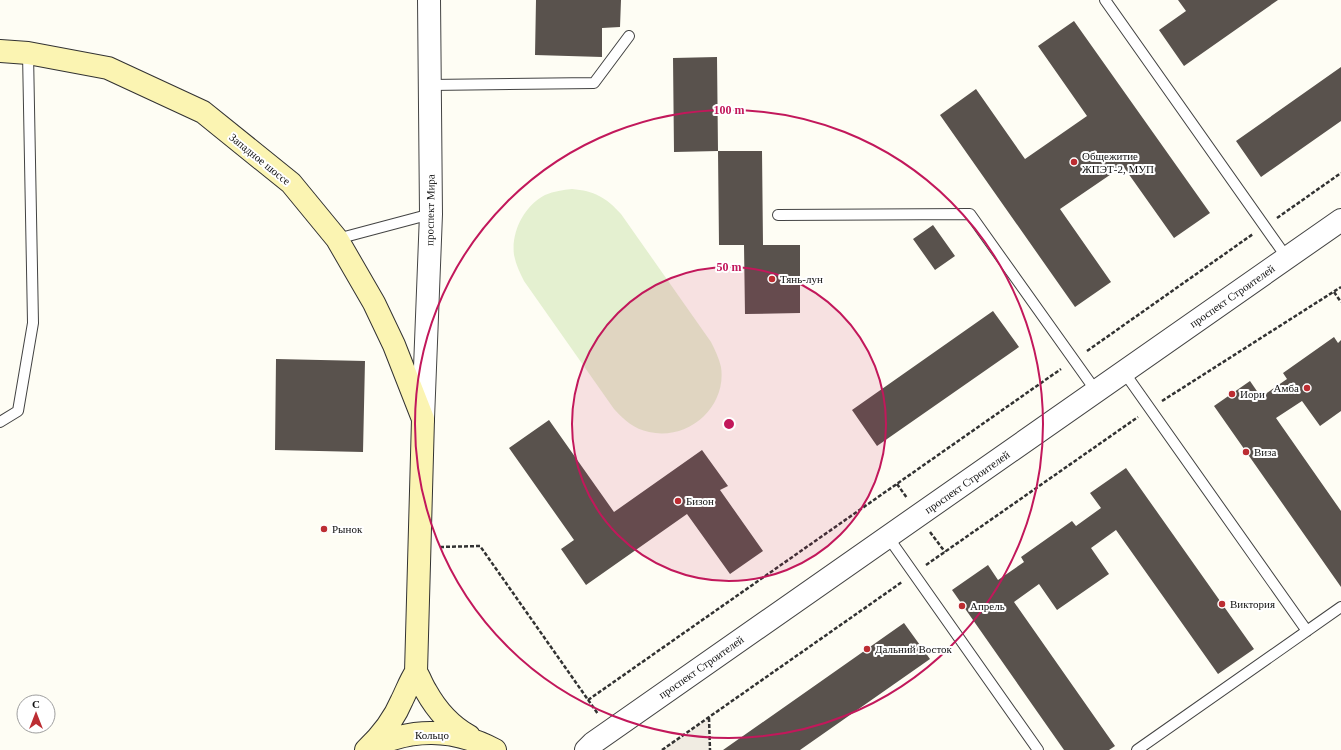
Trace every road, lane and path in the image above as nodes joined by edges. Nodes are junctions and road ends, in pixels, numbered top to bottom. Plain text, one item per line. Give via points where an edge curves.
1 (1105, 0) edge
2 (426, 6) edge
3 (629, 36) dead end
4 (0, 51) edge
5 (28, 54) junction
6 (430, 84) junction
7 (1341, 173) edge
8 (431, 214) junction
9 (778, 215) dead end
10 (1341, 220) edge
11 (1265, 226) junction
12 (337, 239) junction
13 (1287, 258) junction
14 (1341, 287) edge
15 (1334, 292) junction
16 (1341, 302) edge
17 (1074, 360) junction
18 (1124, 372) junction
19 (1096, 391) junction
20 (1150, 408) junction
21 (423, 419) junction
22 (0, 422) edge
23 (888, 537) junction
24 (480, 546) dead end
25 (914, 574) junction
26 (1341, 607) edge
27 (1307, 631) junction
28 (416, 672) junction
29 (709, 718) junction
30 (488, 746) edge
31 (589, 747) edge
32 (367, 750) edge
33 (507, 750) edge
34 (569, 750) edge
35 (662, 750) edge
36 (710, 750) edge
37 (1038, 750) edge
38 (1137, 750) edge

1 - 11 lane
2 - 6 street, проспект Мира
3 - 6 lane via 594,83
4 - 5 main road, Западное шоссе
5 - 12 main road, Западное шоссе via 108,68 203,112 291,183
5 - 22 lane via 33,323 18,411
6 - 8 street, проспект Мира
7 - 11 path
8 - 12 lane
8 - 21 street, проспект Мира
9 - 17 lane via 970,214
10 - 13 street, проспект Строителей
11 - 13 lane
11 - 17 path
12 - 21 main road, Западное шоссе via 374,303 394,345
13 - 18 street, проспект Строителей
14 - 15 path
15 - 16 path
15 - 20 path
17 - 19 lane
17 - 24 path via 588,700
18 - 19 street, проспект Строителей
18 - 20 lane
19 - 23 street, проспект Строителей
20 - 25 path
20 - 27 lane
21 - 28 main road
23 - 25 lane
23 - 31 street, проспект Строителей
25 - 29 path
25 - 37 lane
26 - 27 lane
27 - 38 lane
28 - 30 main road via 443,715 467,735
28 - 32 main road via 393,718
29 - 35 path
29 - 36 path
30 - 32 main road, Кольцо via 459,735 436,733 413,734 391,739
30 - 33 street
31 - 34 street, проспект Строителей

